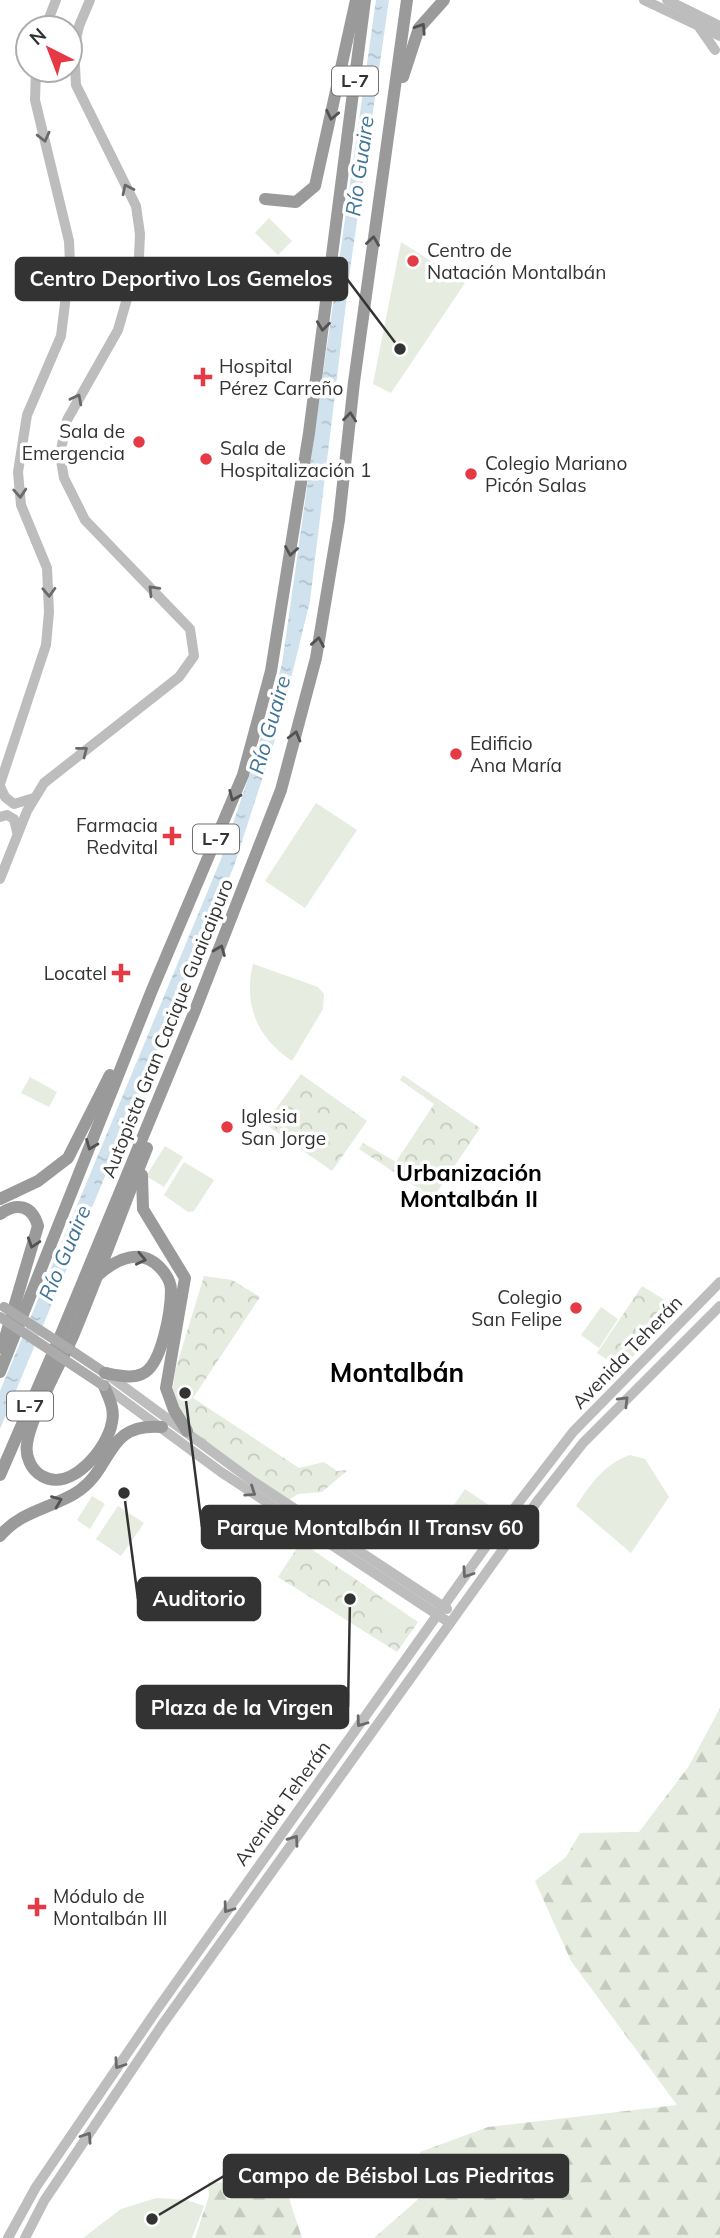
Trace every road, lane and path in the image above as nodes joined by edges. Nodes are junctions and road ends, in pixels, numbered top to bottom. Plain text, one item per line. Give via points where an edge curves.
1 (90, 0) edge
2 (356, 0) edge
3 (365, 0) edge
4 (407, 0) edge
5 (443, 0) edge
6 (645, 0) edge
7 (667, 0) edge
8 (720, 26) edge
9 (699, 27) junction
10 (720, 36) edge
11 (715, 50) dead end
12 (36, 84) edge
13 (391, 107) junction
14 (265, 199) dead end
15 (0, 785) edge
16 (35, 798) junction
17 (0, 817) edge
18 (17, 833) junction
19 (0, 879) edge
20 (143, 1013) junction
21 (194, 1013) junction
22 (143, 1158) junction
23 (0, 1199) edge
24 (0, 1214) edge
25 (96, 1276) junction
26 (720, 1282) edge
27 (0, 1305) edge
28 (720, 1306) edge
29 (0, 1317) edge
30 (62, 1332) junction
31 (0, 1356) edge
32 (0, 1372) edge
33 (104, 1380) junction
34 (162, 1427) junction
35 (187, 1431) junction
36 (0, 1475) edge
37 (0, 1536) edge
38 (441, 1611) junction
39 (453, 1619) junction
40 (8, 2238) edge
41 (25, 2238) edge

16 -> 1 main road via 61,768 179,677 194,656 190,629 85,520 64,478 60,455 66,420 122,320 139,257 136,206 76,85 74,49
2 -> 14 highway via 315,186 296,202
3 -> 20 highway, Autopista Gran Cacique Guaicaipuro / L-7 via 309,433 271,671 243,775
4 - 13 highway, Autopista Gran Cacique Guaicaipuro / L-7
13 -> 5 highway via 401,88 412,42
6 - 9 main road
7 - 8 main road
9 - 10 main road
9 - 11 main road
12 -> 15 main road via 35,100 69,241 70,263 61,336 27,415 18,472 20,505 47,568 46,645
21 -> 13 highway, Autopista Gran Cacique Guaicaipuro / L-7 via 281,790 316,658 339,520
15 - 16 main road via 5,797 15,804
16 - 18 main road
17 - 18 main road via 14,819
18 - 19 main road
20 - 23 highway via 129,1032 68,1158 38,1181
20 -> 32 highway, Autopista Gran Cacique Guaicaipuro / L-7
21 - 22 highway
21 - 30 highway, Autopista Gran Cacique Guaicaipuro / L-7
22 - 25 highway
22 - 35 highway via 143,1209 185,1278 166,1388
24 -> 31 highway via 23,1206 38,1226
25 - 30 highway
25 -> 33 highway via 117,1261 141,1257 160,1267 172,1289 153,1367 134,1376
25 - 33 highway via 27,1442 36,1472 63,1480 82,1469 110,1430 113,1412
26 -> 38 main road, Avenida Teherán via 566,1440
27 - 33 main road, bridge
39 -> 28 main road, Avenida Teherán via 577,1450
29 - 33 main road, bridge
30 - 36 highway, Autopista Gran Cacique Guaicaipuro / L-7
33 - 34 main road
33 - 35 main road
37 -> 34 highway via 26,1514 83,1488 125,1432
34 -> 38 main road via 220,1472
35 - 38 main road
38 - 39 main road
38 -> 40 main road, Avenida Teherán via 158,2008 36,2188
41 -> 39 main road, Avenida Teherán via 44,2201 162,2025

